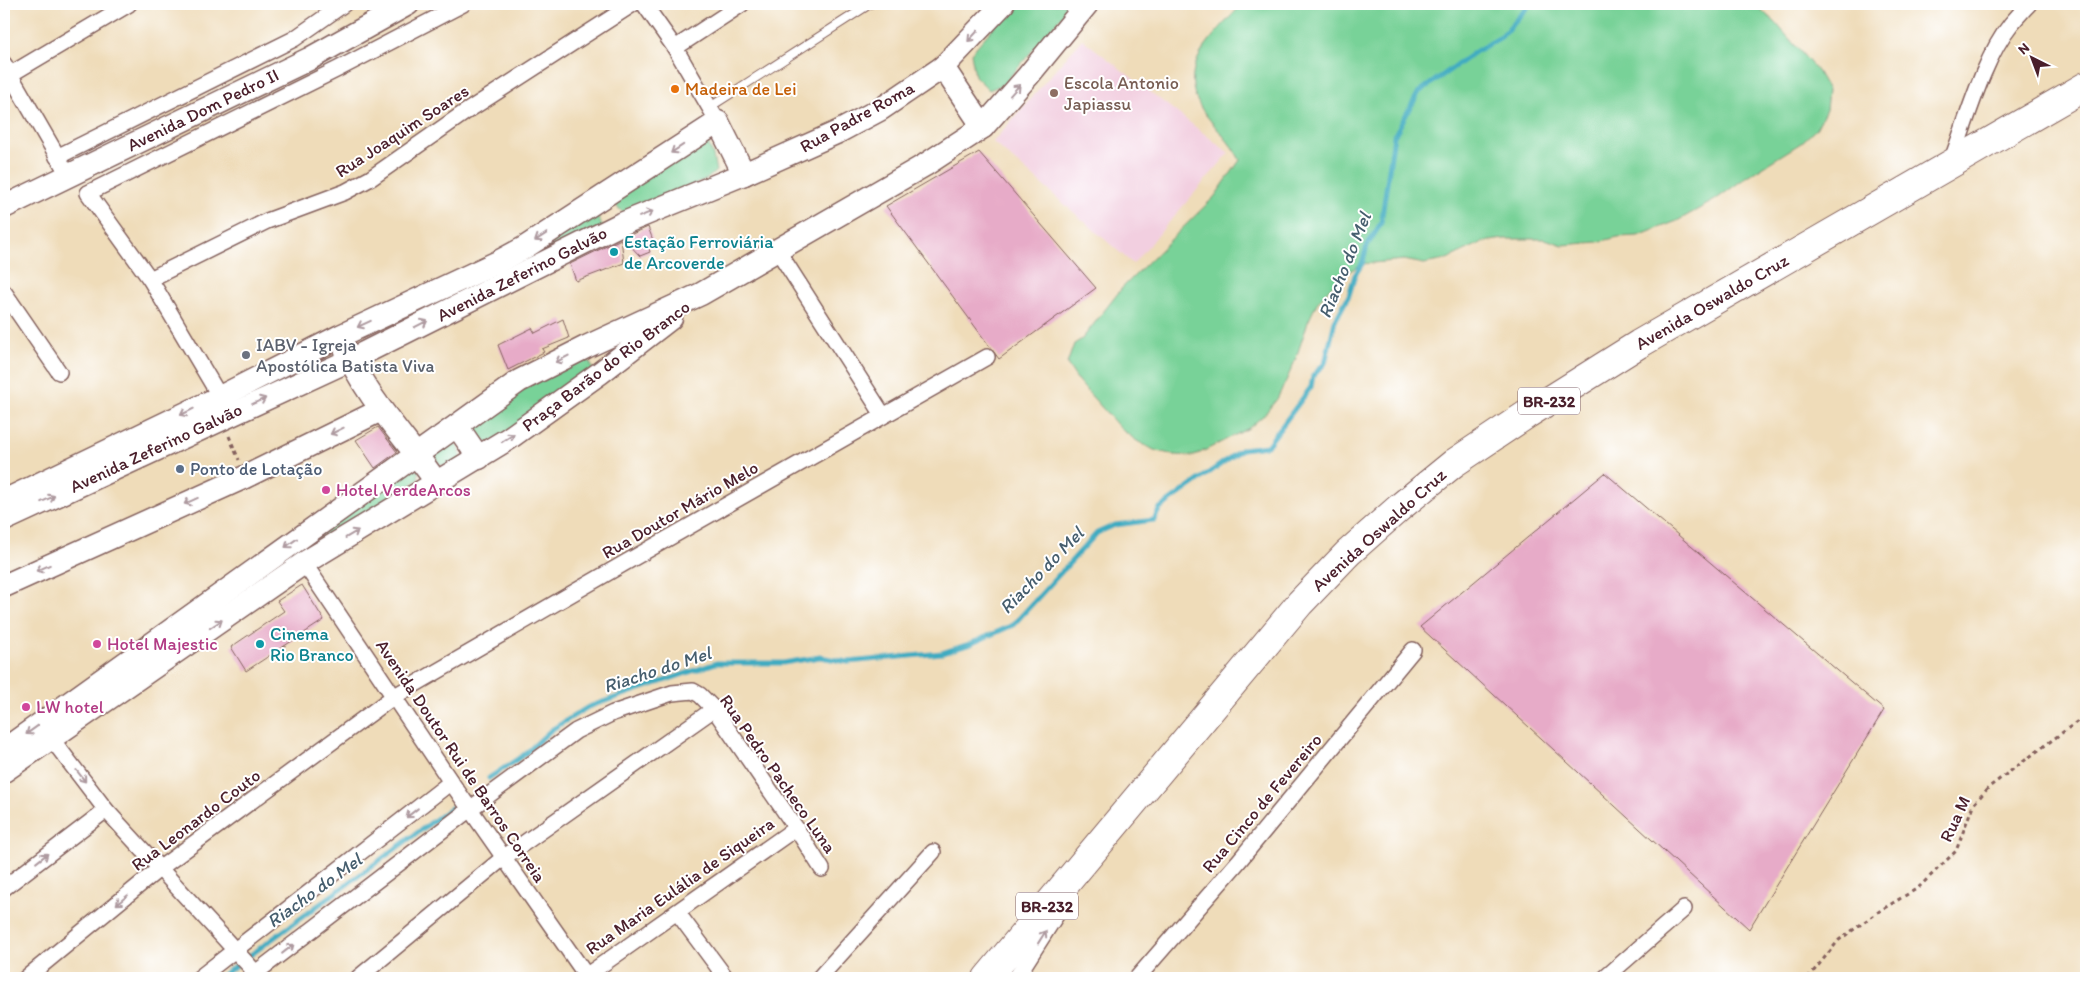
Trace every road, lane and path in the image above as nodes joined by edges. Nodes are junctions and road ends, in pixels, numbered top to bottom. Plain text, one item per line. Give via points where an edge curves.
1 (129, 4) edge
2 (344, 4) edge
3 (463, 4) edge
4 (633, 4) edge
5 (644, 4) edge
6 (742, 4) edge
7 (870, 4) edge
8 (1003, 4) edge
9 (1087, 4) edge
10 (2029, 4) edge
11 (404, 6) edge
12 (675, 48) junction
13 (943, 68) junction
14 (7, 69) edge
15 (2086, 86) edge
16 (714, 114) junction
17 (983, 127) junction
18 (1950, 164) junction
19 (63, 166) junction
20 (744, 174) junction
21 (603, 197) junction
22 (4, 207) edge
23 (619, 225) junction
24 (778, 251) junction
25 (150, 279) junction
26 (4, 292) edge
27 (701, 294) junction
28 (340, 336) junction
29 (586, 347) junction
30 (986, 357) dead end
31 (350, 360) junction
32 (59, 372) dead end
33 (600, 373) junction
34 (221, 407) junction
35 (381, 410) junction
36 (884, 415) junction
37 (458, 426) junction
38 (416, 454) junction
39 (479, 458) junction
40 (245, 477) junction
41 (437, 482) junction
42 (4, 500) edge
43 (4, 520) edge
44 (304, 564) junction
45 (4, 586) edge
46 (1413, 650) dead end
47 (122, 677) junction
48 (393, 697) junction
49 (714, 709) junction
50 (2086, 715) edge
51 (51, 738) junction
52 (4, 750) edge
53 (4, 771) edge
54 (451, 782) junction
55 (470, 809) junction
56 (106, 810) junction
57 (796, 828) junction
58 (1107, 834) junction
59 (933, 852) dead end
60 (503, 858) junction
61 (159, 869) junction
62 (822, 870) dead end
63 (4, 888) edge
64 (1684, 909) dead end
65 (677, 912) junction
66 (235, 951) junction
67 (253, 976) edge
68 (586, 977) edge
69 (26, 978) edge
70 (199, 978) edge
71 (358, 978) edge
72 (726, 978) edge
73 (819, 978) edge
74 (988, 978) edge
75 (1016, 978) edge
76 (1137, 978) edge
77 (1605, 978) edge
78 (1808, 978) edge

1 - 14 street
2 - 19 street via 294,39
3 - 25 street via 88,193
4 - 25 street, Rua Joaquim Soares via 464,113 371,178 345,192 267,221
5 - 12 street
6 - 12 street
7 - 16 lane
8 -> 13 street, Rua Padre Roma
17 -> 9 street
10 - 18 street via 2010,25 1985,71
11 - 19 street, Avenida Dom Pedro II via 309,59
12 - 16 street
13 - 17 street
13 - 20 street, Rua Padre Roma via 881,109 838,132
14 - 19 street
15 - 18 highway, Avenida Oswaldo Cruz / BR-232
16 - 20 street
16 -> 21 street, Avenida Zeferino Galvão
17 - 24 street
18 - 58 highway, Avenida Oswaldo Cruz / BR-232 via 1639,344 1454,463 1348,553 1300,603
19 - 22 street, Avenida Dom Pedro II
23 -> 20 street, Avenida Zeferino Galvão
21 - 23 street
21 -> 28 street, Avenida Zeferino Galvão via 498,262
31 -> 23 street, Avenida Zeferino Galvão
24 - 27 street
24 - 36 street
25 - 34 street
26 - 32 street
27 - 29 street, Praça Barão do Rio Branco
27 - 33 street, Praça Barão do Rio Branco
28 - 31 street
28 - 34 street, Avenida Zeferino Galvão
29 - 33 street via 600,356
29 -> 37 street, Praça Barão do Rio Branco via 519,381
30 - 36 street, Rua Doutor Mário Melo
34 -> 31 street, Avenida Zeferino Galvão
31 - 35 street
39 -> 33 street, Praça Barão do Rio Branco
34 - 40 path
34 -> 42 street, Avenida Zeferino Galvão
43 -> 34 street, Avenida Zeferino Galvão
35 - 38 street
35 -> 40 street
36 - 48 street, Rua Doutor Mário Melo
37 - 38 street, Praça Barão do Rio Branco
37 - 39 street
38 - 41 street
38 -> 47 street, Praça Barão do Rio Branco
39 - 41 street, Praça Barão do Rio Branco
40 -> 45 street
44 -> 41 street, Praça Barão do Rio Branco
47 -> 44 street, Praça Barão do Rio Branco
44 - 48 street, Avenida Doutor Rui de Barros Correia
46 - 76 street, Rua Cinco de Fevereiro via 1238,862
47 - 51 street
47 -> 52 street
48 - 54 street, Avenida Doutor Rui de Barros Correia
48 - 61 street, Rua Leonardo Couto
49 - 55 street, Rua Pedro Pacheco Luna via 700,695 683,691 601,718 576,731
49 - 57 street, Rua Pedro Pacheco Luna
49 - 60 street
50 - 78 path, Rua M via 1989,786 1973,805 1956,851 1918,888 1839,940
51 - 53 street
51 -> 56 street
54 - 55 street, Avenida Doutor Rui de Barros Correia
54 -> 66 street
55 - 60 street, Avenida Doutor Rui de Barros Correia
67 -> 55 street, Rua Pedro Pacheco Luna
56 - 61 street
63 -> 56 street
57 - 62 street, Rua Pedro Pacheco Luna
57 - 65 street, Rua Maria Eulália de Siqueira
58 - 74 highway, Avenida Oswaldo Cruz / BR-232
75 -> 58 street
59 - 73 street
60 - 68 street, Avenida Doutor Rui de Barros Correia
60 - 71 street
61 - 66 street
61 -> 69 street, Rua Leonardo Couto
64 - 77 street
65 - 68 street, Rua Maria Eulália de Siqueira
65 - 72 street
66 - 67 street
66 - 70 street

